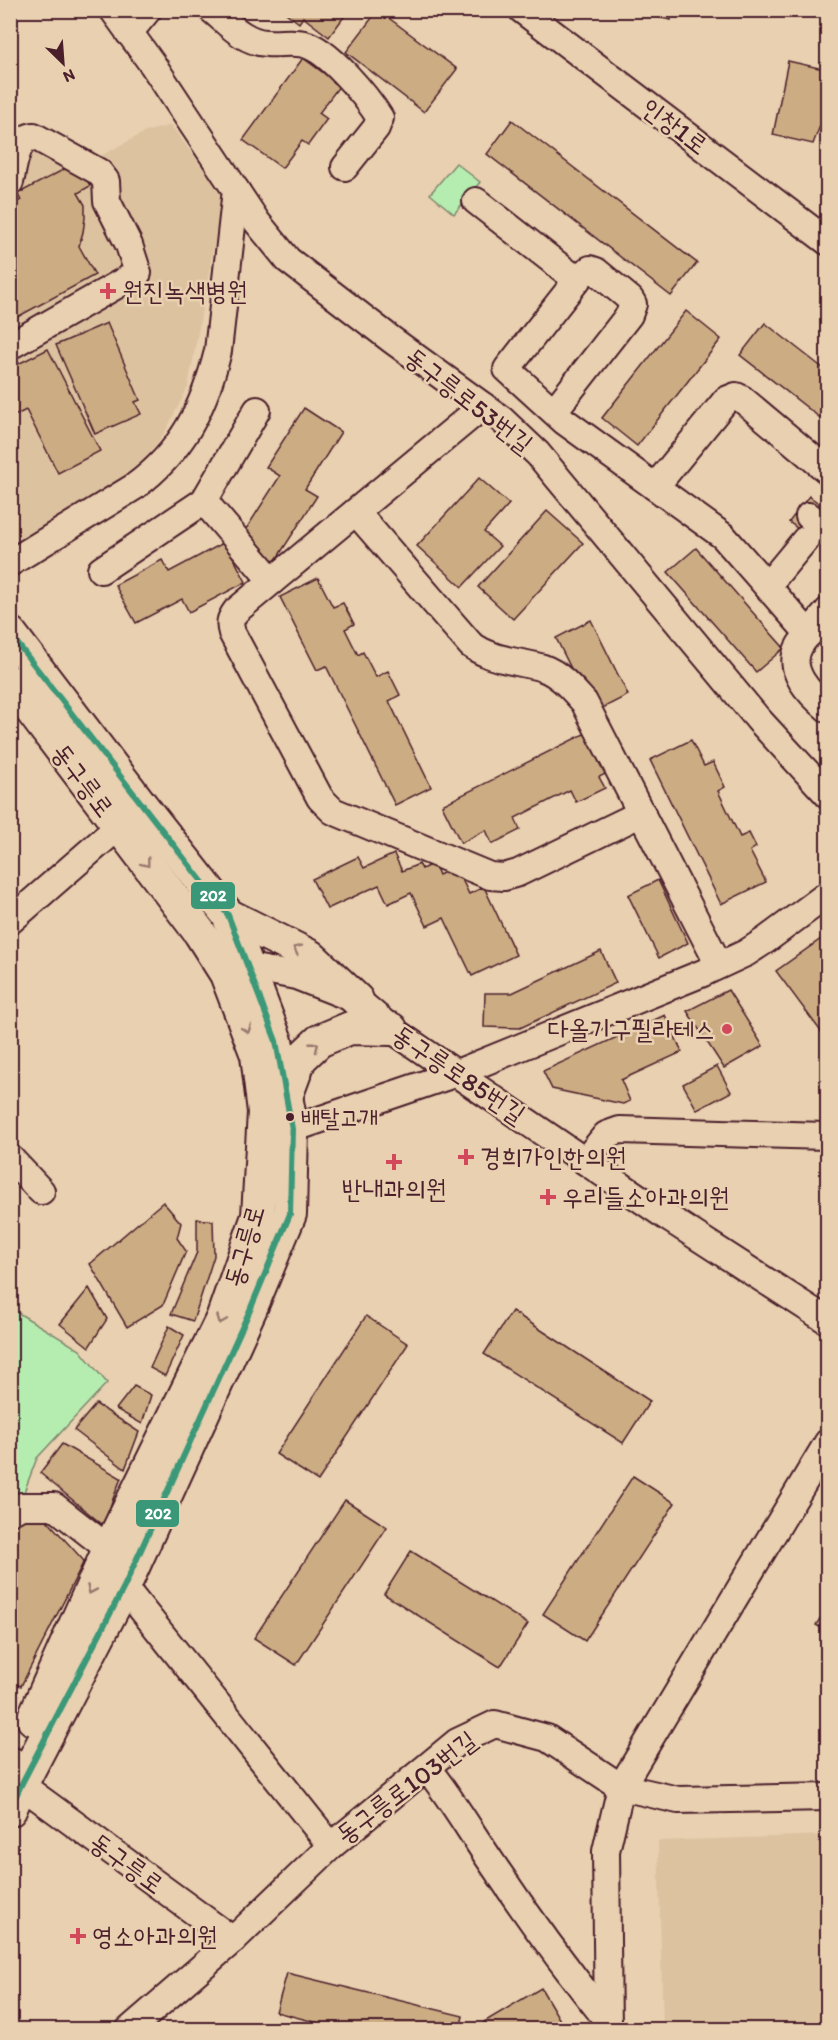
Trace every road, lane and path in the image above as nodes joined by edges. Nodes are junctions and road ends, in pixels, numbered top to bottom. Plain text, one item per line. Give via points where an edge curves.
1 (113, 10) edge
2 (148, 10) edge
3 (212, 10) edge
4 (522, 10) edge
5 (129, 33) junction
6 (345, 167) dead end
7 (10, 182) edge
8 (236, 190) junction
9 (476, 201) dead end
10 (828, 242) edge
11 (577, 280) junction
12 (10, 346) edge
13 (483, 406) junction
14 (257, 411) dead end
15 (554, 411) junction
16 (828, 471) edge
17 (655, 487) junction
18 (204, 501) junction
19 (356, 512) junction
20 (814, 529) edge
21 (10, 563) edge
22 (101, 570) dead end
23 (272, 581) junction
24 (767, 586) junction
25 (828, 611) edge
26 (10, 633) edge
27 (809, 634) junction
28 (10, 682) edge
29 (828, 710) edge
30 (828, 795) edge
31 (642, 813) junction
32 (118, 827) junction
33 (828, 894) edge
34 (228, 915) junction
35 (10, 921) edge
36 (719, 965) junction
37 (237, 970) junction
38 (357, 1000) junction
39 (391, 1029) junction
40 (457, 1073) junction
41 (287, 1094) junction
42 (292, 1130) junction
43 (827, 1136) edge
44 (10, 1158) edge
45 (585, 1161) junction
46 (41, 1191) dead end
47 (828, 1321) edge
48 (828, 1442) edge
49 (10, 1512) edge
50 (109, 1550) junction
51 (124, 1587) junction
52 (427, 1768) junction
53 (13, 1777) edge
54 (621, 1787) junction
55 (828, 1797) edge
56 (332, 1846) junction
57 (233, 1940) junction
58 (608, 2025) edge
59 (129, 2030) edge

1 - 5 street, 동구릉로53번길
2 - 5 street
3 - 6 street via 253,41 311,45 348,76 380,118 376,129
4 - 10 street, 인창1로
5 - 8 street, 동구릉로53번길
7 - 12 street via 21,143 30,136 99,172 138,273
8 - 13 street, 동구릉로53번길 via 288,260
8 - 21 street via 213,374 180,442 154,473
9 - 11 street
11 - 15 street via 507,369
11 - 15 street via 590,269 596,271 633,304 629,315
13 - 19 street
13 - 30 street, 동구릉로53번길 via 538,454 758,719
14 - 18 street
15 - 17 street
16 - 17 street via 736,396 726,400
17 - 24 street via 723,536
18 - 22 street
18 - 23 street
19 - 23 street
19 - 31 street via 471,645 494,658 545,669 584,702
20 - 24 street
23 - 31 street via 236,611 230,625 320,798 333,811 490,876 504,877
24 - 27 street
25 - 27 street
26 - 34 main road, 동구릉로
27 - 29 street via 798,650 796,664 807,692
28 - 32 main road, 동구릉로
31 - 36 street
32 - 35 street
32 -> 37 main road, 동구릉로 via 200,933
33 - 36 street via 766,940
34 - 37 main road, 동구릉로
38 -> 34 main road via 310,956
36 - 40 street
37 - 38 street, 동구릉로85번길 via 296,976
37 - 41 main road, 동구릉로 via 276,1041
37 -> 50 main road, 동구릉로 via 257,1055 264,1112 258,1216 222,1318
38 - 39 street, 동구릉로85번길
39 - 40 street, 동구릉로85번길
41 -> 39 main road via 300,1059 318,1041 350,1028
40 - 42 street
40 - 45 street, 동구릉로85번길
41 - 42 main road, 동구릉로
42 - 51 main road, 동구릉로 via 290,1214
43 - 45 street via 620,1130 606,1135
44 - 46 street
45 - 47 street, 동구릉로85번길
48 - 54 street
49 - 50 street via 21,1506 54,1506
50 -> 53 main road, 동구릉로
51 - 53 main road, 동구릉로
51 - 56 street, 동구릉로103번길
52 - 54 street, 동구릉로103번길 via 457,1742 495,1724 547,1738
52 - 56 street, 동구릉로103번길
52 - 58 street
53 - 57 street, 동구릉로
54 - 55 street via 678,1800
54 - 58 street via 606,1851
56 - 57 street
57 - 59 street

